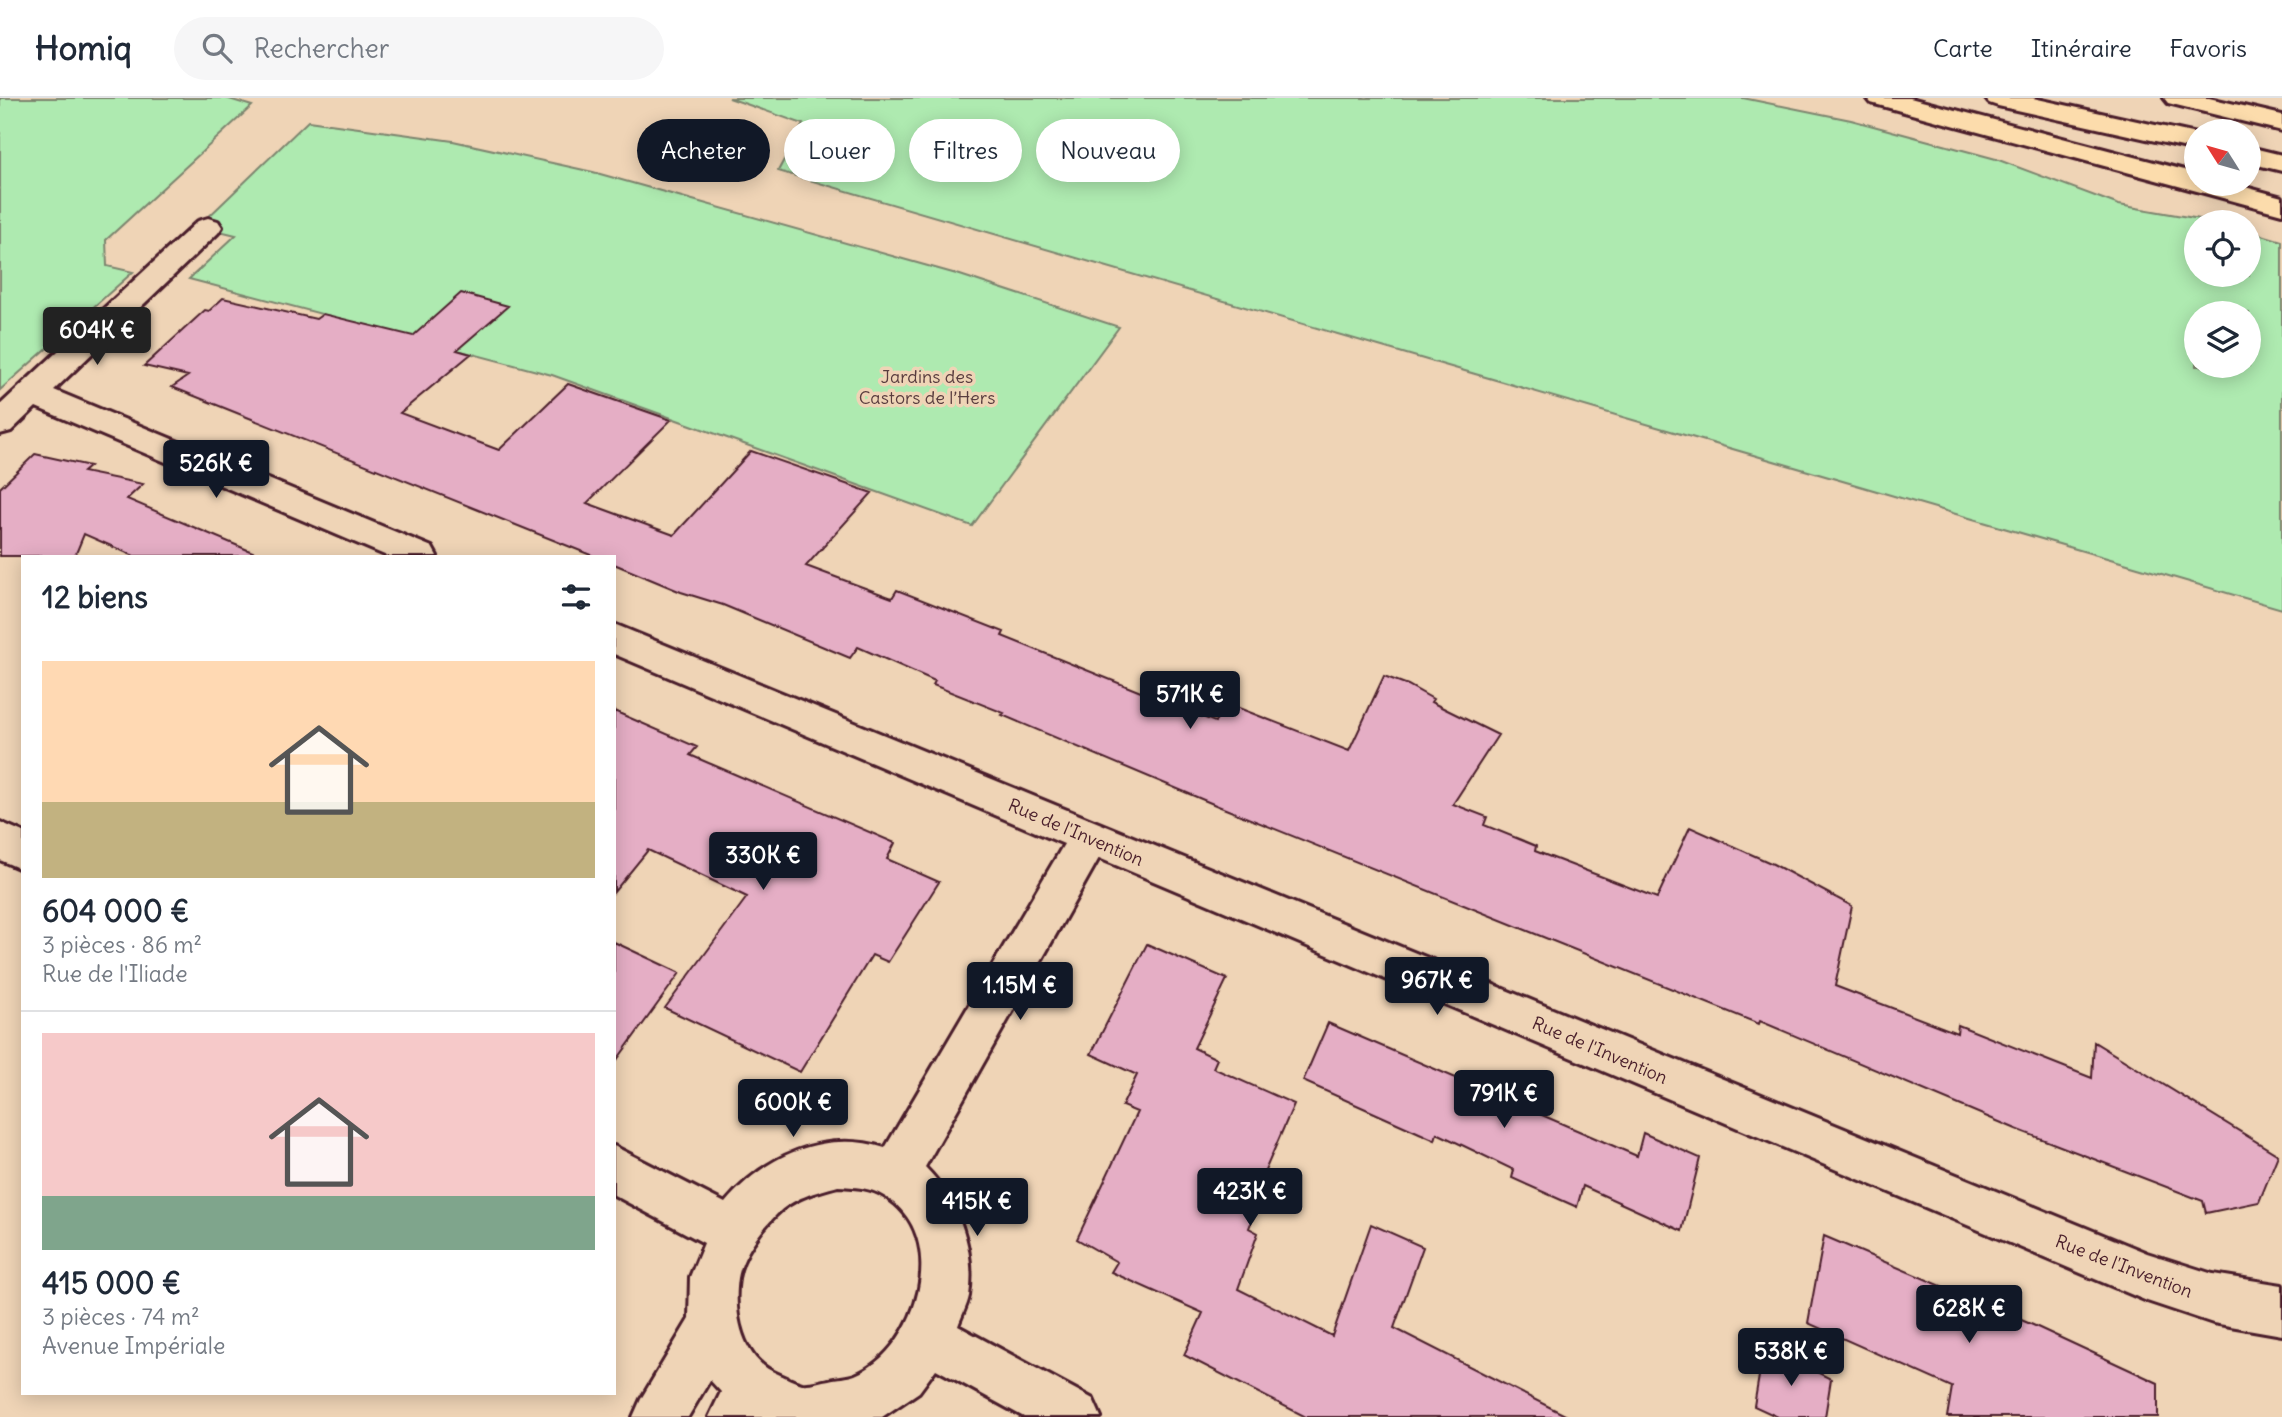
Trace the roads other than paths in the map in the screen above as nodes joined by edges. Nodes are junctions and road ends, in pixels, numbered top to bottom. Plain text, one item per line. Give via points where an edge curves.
1 (1880, 98) edge
2 (1998, 98) edge
3 (2177, 98) edge
4 (2282, 123) edge
5 (2184, 139) edge
6 (2261, 158) edge
7 (2282, 163) edge
8 (2184, 178) edge
9 (2247, 196) edge
10 (2282, 206) edge
11 (208, 227) dead end
12 (32, 393) junction
13 (0, 423) edge
14 (418, 555) edge
15 (616, 639) edge
16 (1089, 838) junction
17 (0, 840) edge
18 (21, 851) edge
19 (616, 1170) edge
20 (895, 1175) junction
21 (732, 1232) junction
22 (2282, 1310) edge
23 (714, 1325) junction
24 (929, 1338) junction
25 (743, 1403) edge
26 (859, 1408) edge
27 (659, 1417) edge
28 (1075, 1417) edge

1 - 8 highway
2 - 5 highway
3 - 4 highway
6 - 7 highway
9 - 10 highway
11 - 12 street
12 - 13 street
12 - 14 street
15 - 16 street, Rue de l'Invention
16 - 20 street
16 - 22 street, Rue de l'Invention via 2147,1277 2242,1307
17 - 18 street
19 - 21 street
20 - 21 street via 865,1165 838,1163 798,1173 761,1196
20 - 24 street via 910,1185 934,1215 945,1253 944,1296
21 - 23 street via 714,1277
23 - 25 street
23 - 27 street
24 - 26 street via 901,1374
24 - 28 street
25 - 26 street via 804,1410

